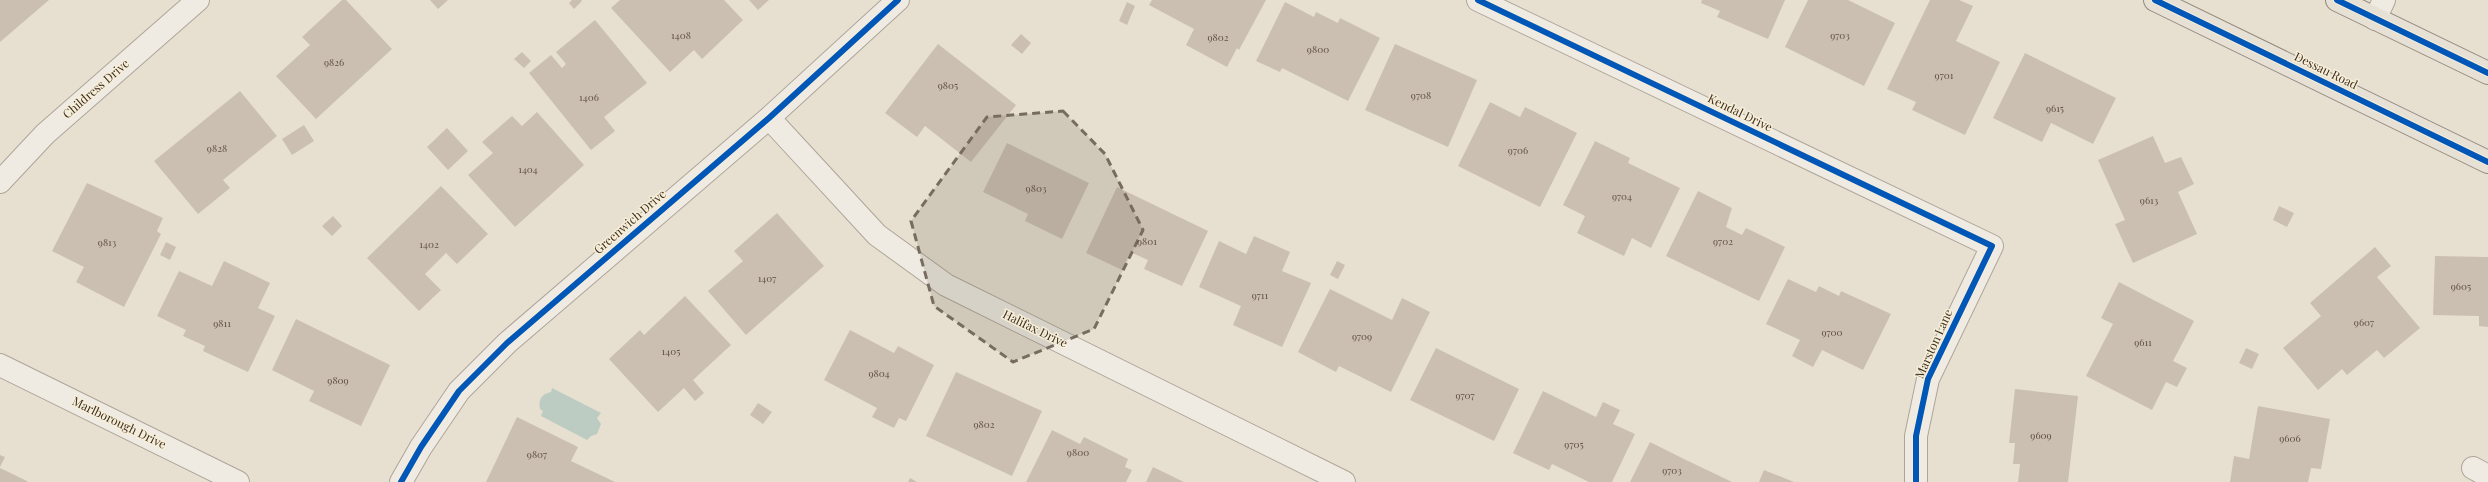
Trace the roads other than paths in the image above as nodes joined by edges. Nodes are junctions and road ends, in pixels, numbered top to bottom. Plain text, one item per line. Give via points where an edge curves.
1 (198, 0) edge
2 (898, 0) edge
3 (1478, 0) edge
4 (2155, 0) edge
5 (2337, 0) edge
6 (2380, 10) edge
7 (2488, 73) edge
8 (769, 118) junction
9 (2488, 162) edge
10 (0, 182) edge
11 (1992, 246) joint
12 (0, 365) edge
13 (238, 482) edge
14 (401, 482) edge
15 (1344, 482) edge
16 (1916, 482) edge

1 - 10 street, Childress Drive via 45,134
2 - 8 street, Greenwich Drive
3 - 11 street, Kendal Drive
4 - 9 main road, Dessau Road
5 - 6 main road
6 - 7 main road
8 - 14 street, Greenwich Drive via 506,343 459,391
8 - 15 street, Halifax Drive via 877,235 946,285
11 - 16 street, Marston Lane via 1928,379 1916,436
12 - 13 street, Marlborough Drive

